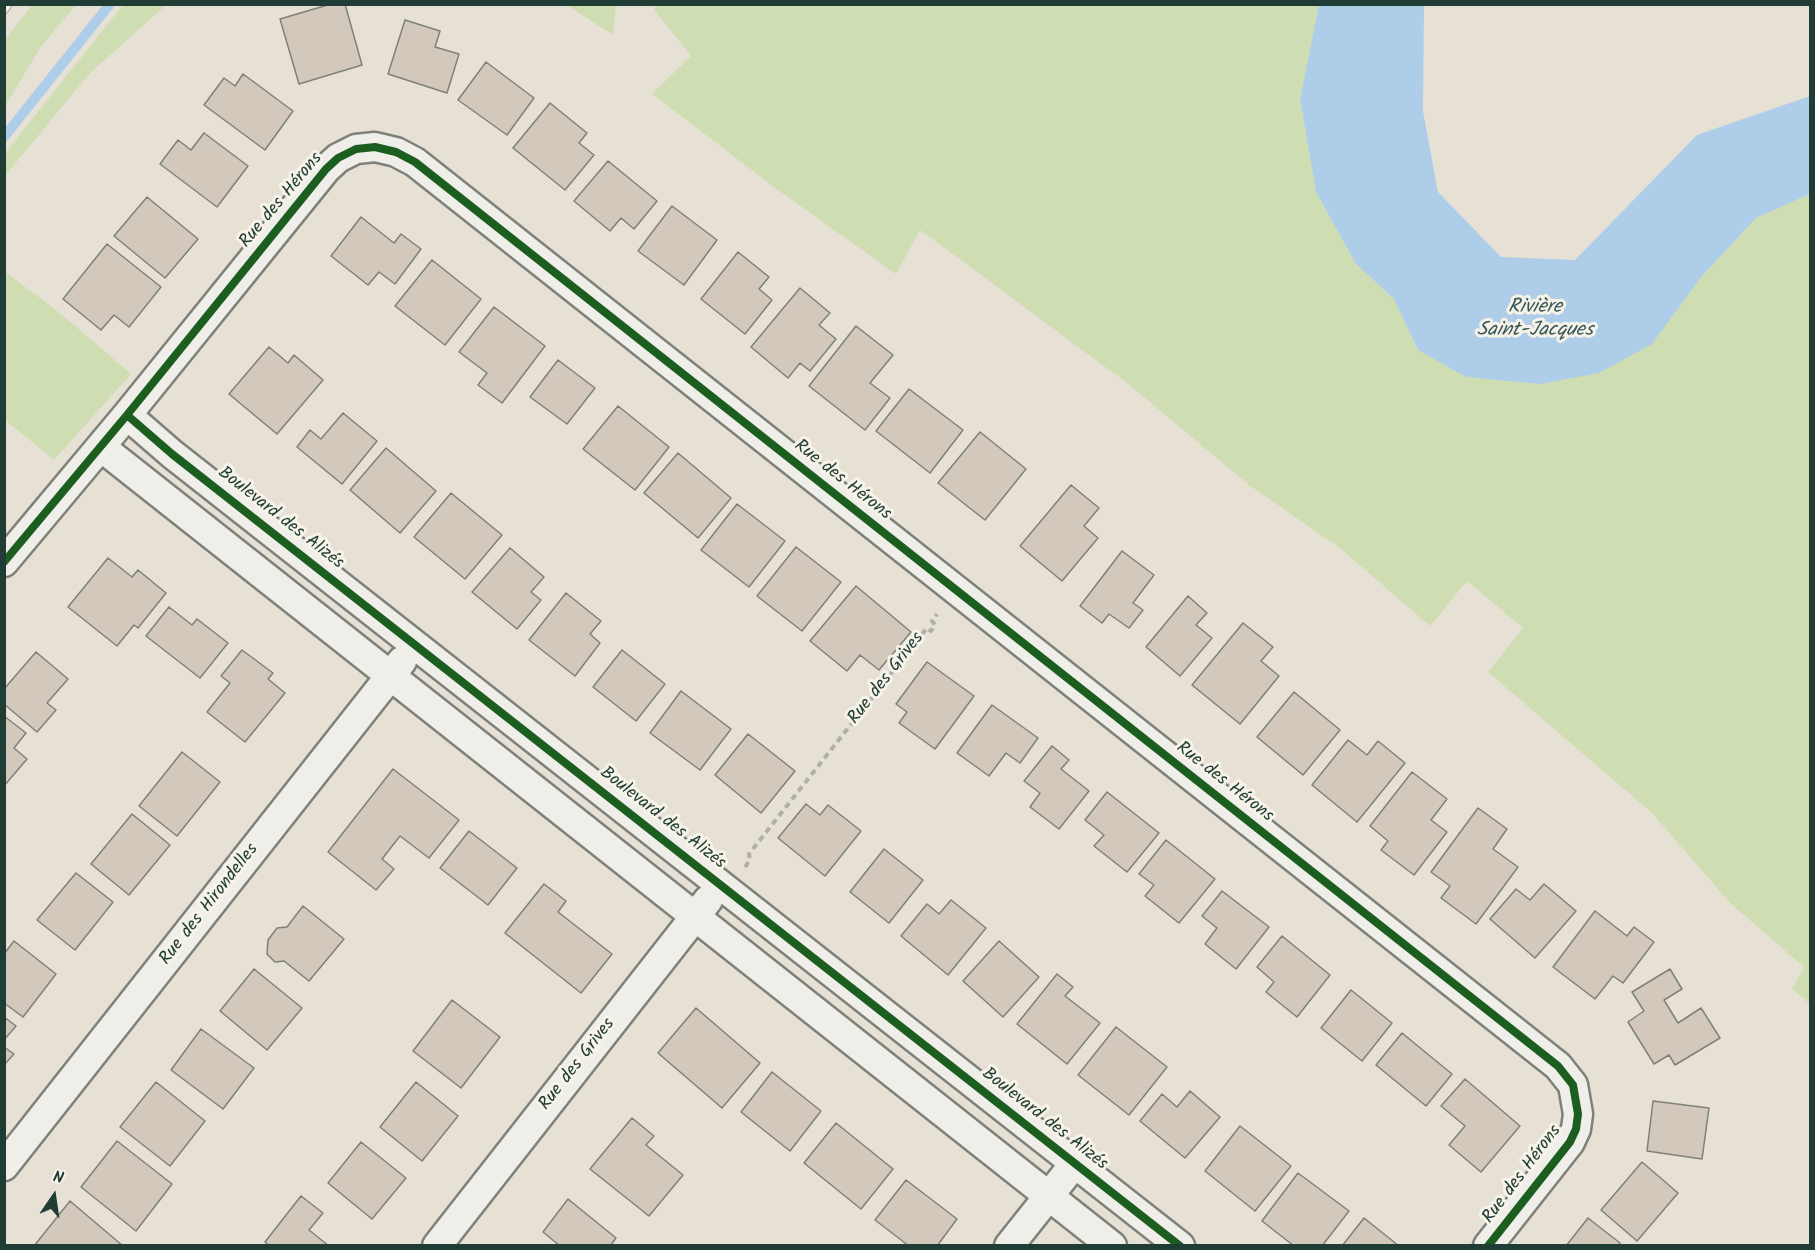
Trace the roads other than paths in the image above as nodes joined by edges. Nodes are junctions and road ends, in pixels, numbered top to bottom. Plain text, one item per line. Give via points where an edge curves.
1 (127, 415) junction
2 (101, 447) junction
3 (4, 562) edge
4 (416, 644) junction
5 (391, 675) junction
6 (732, 877) junction
7 (695, 916) junction
8 (1075, 1163) junction
9 (4, 1166) edge
10 (1049, 1195) junction
11 (437, 1245) edge
12 (1009, 1245) edge
13 (1112, 1245) edge
14 (1180, 1245) edge
15 (1488, 1245) edge

1 - 2 street, Rue des Hérons
1 - 4 street, Boulevard des Alizés
1 - 15 street, Rue des Hérons via 332,163 356,149 375,147 415,162 1567,1075 1573,1085 1578,1114 1570,1142
2 - 3 street, Rue des Hérons
2 - 5 street
4 - 5 street, Rue des Hirondelles
4 - 6 street, Boulevard des Alizés
5 - 7 street
5 - 9 street, Rue des Hirondelles
6 - 7 street, Rue des Grives
6 - 8 street, Boulevard des Alizés
7 - 10 street
7 - 11 street, Rue des Grives
8 - 10 street
8 - 14 street, Boulevard des Alizés
10 - 12 street
10 - 13 street

